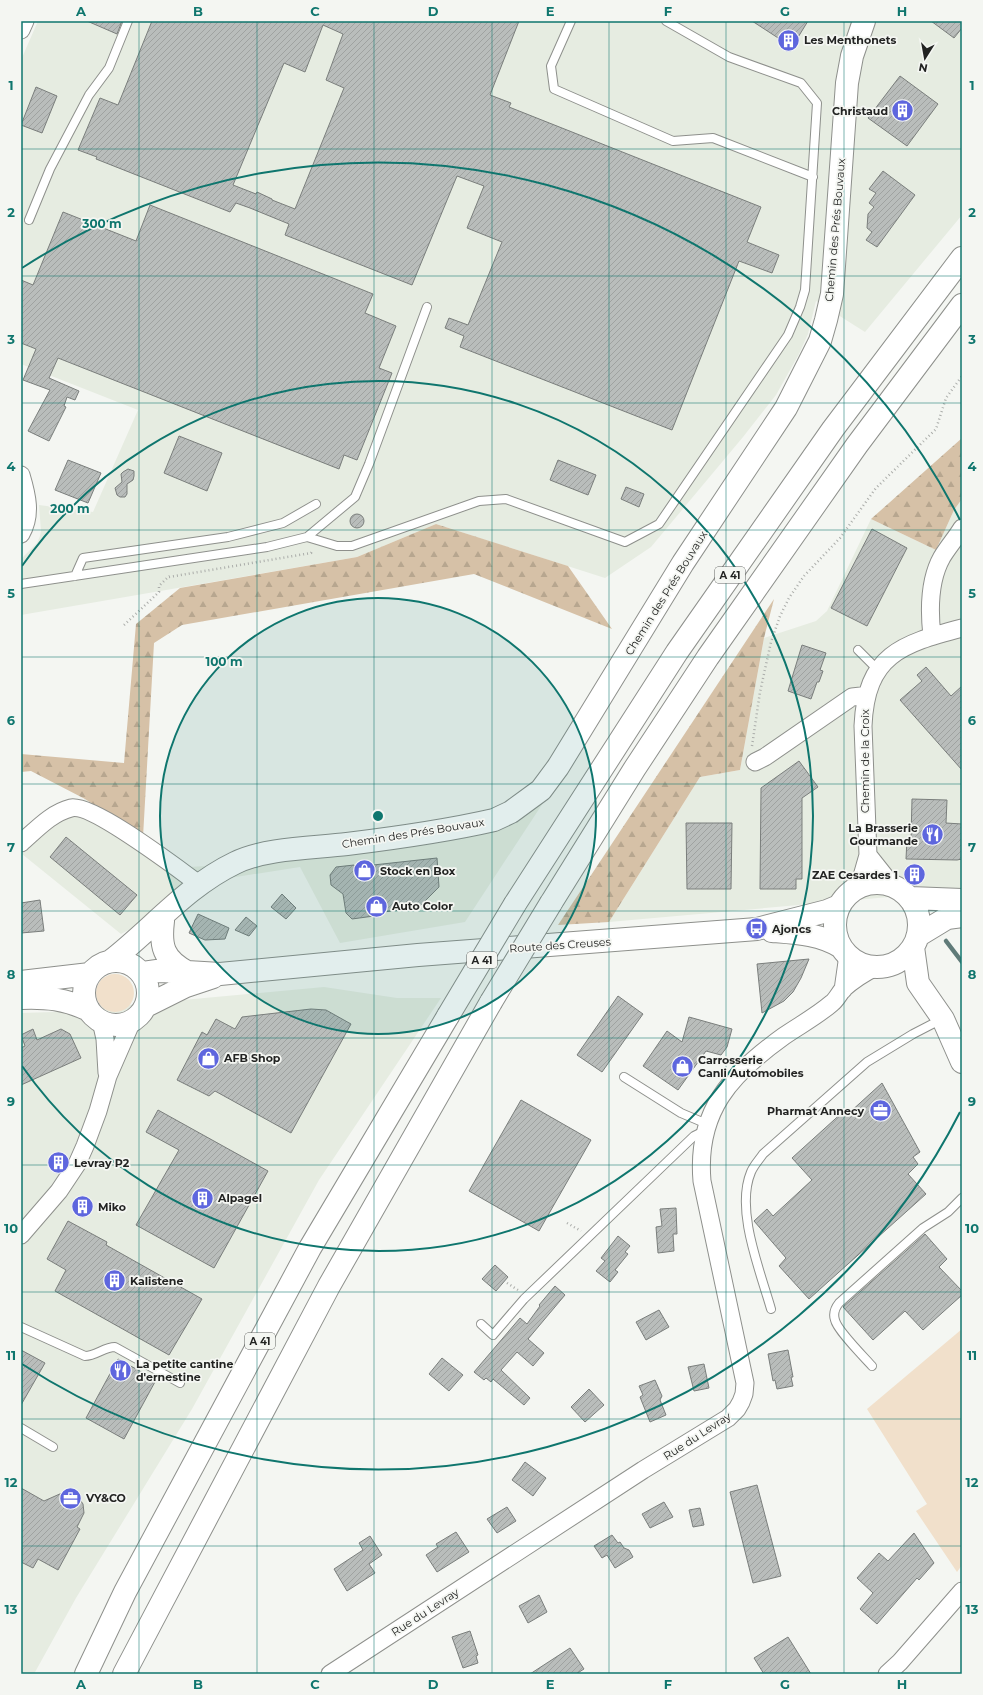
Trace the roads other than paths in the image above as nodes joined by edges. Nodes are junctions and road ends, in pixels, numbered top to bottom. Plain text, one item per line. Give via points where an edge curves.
1 (25, 21) edge
2 (128, 21) edge
3 (571, 21) edge
4 (666, 21) edge
5 (864, 21) edge
6 (21, 30) edge
7 (813, 177) junction
8 (29, 220) dead end
9 (962, 258) edge
10 (962, 305) edge
11 (427, 307) dead end
12 (21, 475) edge
13 (316, 504) dead end
14 (962, 528) edge
15 (21, 534) edge
16 (308, 537) junction
17 (75, 576) junction
18 (21, 584) edge
19 (962, 628) edge
20 (932, 636) junction
21 (858, 650) dead end
22 (878, 670) junction
23 (866, 697) junction
24 (755, 762) road end
25 (21, 843) edge
26 (868, 855) junction
27 (200, 884) junction
28 (891, 884) junction
29 (855, 889) junction
30 (910, 898) junction
31 (180, 900) junction
32 (962, 900) edge
33 (839, 906) junction
34 (962, 916) edge
35 (163, 921) junction
36 (757, 929) junction
37 (916, 941) junction
38 (844, 951) junction
39 (112, 960) junction
40 (883, 966) junction
41 (142, 972) junction
42 (187, 972) junction
43 (90, 974) junction
44 (220, 974) junction
45 (21, 982) edge
46 (918, 983) junction
47 (843, 990) junction
48 (21, 998) edge
49 (139, 1014) junction
50 (95, 1015) junction
51 (943, 1019) junction
52 (112, 1057) junction
53 (962, 1062) edge
54 (624, 1077) dead end
55 (706, 1128) junction
56 (962, 1198) edge
57 (21, 1235) edge
58 (771, 1309) dead end
59 (480, 1324) dead end
60 (21, 1327) edge
61 (872, 1366) dead end
62 (180, 1383) dead end
63 (21, 1428) edge
64 (53, 1447) dead end
65 (962, 1591) edge
66 (86, 1674) edge
67 (124, 1674) edge
68 (330, 1674) edge
69 (887, 1674) edge

1 - 6 street
2 - 8 lane via 109,68 88,94 50,169
3 - 7 lane via 551,66 554,89 673,141 713,138
4 - 7 lane via 729,57 801,83 817,103
5 - 27 main road, Chemin des Prés Bouvaux via 852,56 847,83 832,294 820,341 786,408 683,563 558,768 541,790 511,812 494,820 245,858
7 - 16 lane via 805,290 788,335 659,524 625,542 506,499 479,501 352,546 337,546
9 - 66 main road, A 41, bridge via 833,429 681,645 515,904 310,1248 125,1592
10 - 67 main road, A 41, bridge via 857,445 708,657 551,903 491,1002 329,1286
11 - 16 lane via 369,464 354,497
12 - 15 street via 28,500 26,522
13 - 17 lane via 283,523 228,537 83,558
14 - 20 street via 942,557 934,580 930,614
16 - 17 lane via 267,547
17 - 18 lane
19 - 20 street, Chemin de la Croix
20 - 22 street, Chemin de la Croix via 899,650
21 - 22 lane
22 - 23 street, Chemin de la Croix
23 - 24 street via 852,697
23 - 26 street, Chemin de la Croix via 863,742
25 - 27 street via 54,814 72,807 87,810 106,820
26 - 28 street
26 - 29 street, Chemin de la Croix
27 - 31 main road, Chemin des Prés Bouvaux
28 - 29 main road via 879,882
28 - 30 main road
29 - 33 main road
30 - 32 main road
30 - 37 main road via 917,909 920,922
31 - 35 main road
31 - 39 main road via 134,944
33 - 36 main road, Route des Creuses
33 - 38 main road via 835,920 836,934
34 - 37 main road via 947,918
35 - 41 main road via 151,939
35 - 42 main road via 161,939 165,953 176,966
36 - 38 main road, Route des Creuses via 812,934 829,939
36 - 44 main road, Route des Creuses via 418,955
37 - 40 main road via 903,958
37 - 46 main road
38 - 40 main road via 860,963
38 - 47 street
39 - 41 main road via 133,965
39 - 43 main road via 100,965
40 - 46 main road
40 - 47 street, Rue du Levray via 862,974
41 - 42 main road, Route des Creuses
41 - 49 main road via 149,989
42 - 44 main road, Route des Creuses
43 - 45 main road
43 - 50 main road via 84,992 85,1001
44 - 49 main road, Route des Creuses via 186,986
46 - 51 main road
47 - 55 street, Rue du Levray via 833,1003 742,1070 719,1100
48 - 50 main road via 56,998 76,1004
49 - 50 main road via 121,1025 111,1025
49 - 52 street
50 - 52 street
51 - 53 main road
51 - 58 lane via 867,1062 763,1154 755,1165 748,1181 747,1224
52 - 57 street via 98,1111 77,1164 54,1197
54 - 55 lane
55 - 59 lane via 694,1136 524,1299 493,1335
55 - 68 street, Rue du Levray via 701,1157 702,1181 745,1383 744,1394 737,1409 720,1423 643,1470
56 - 61 lane via 948,1212 923,1228 838,1303 834,1313 836,1324
60 - 62 lane via 85,1356 115,1347
63 - 64 lane
65 - 69 street

